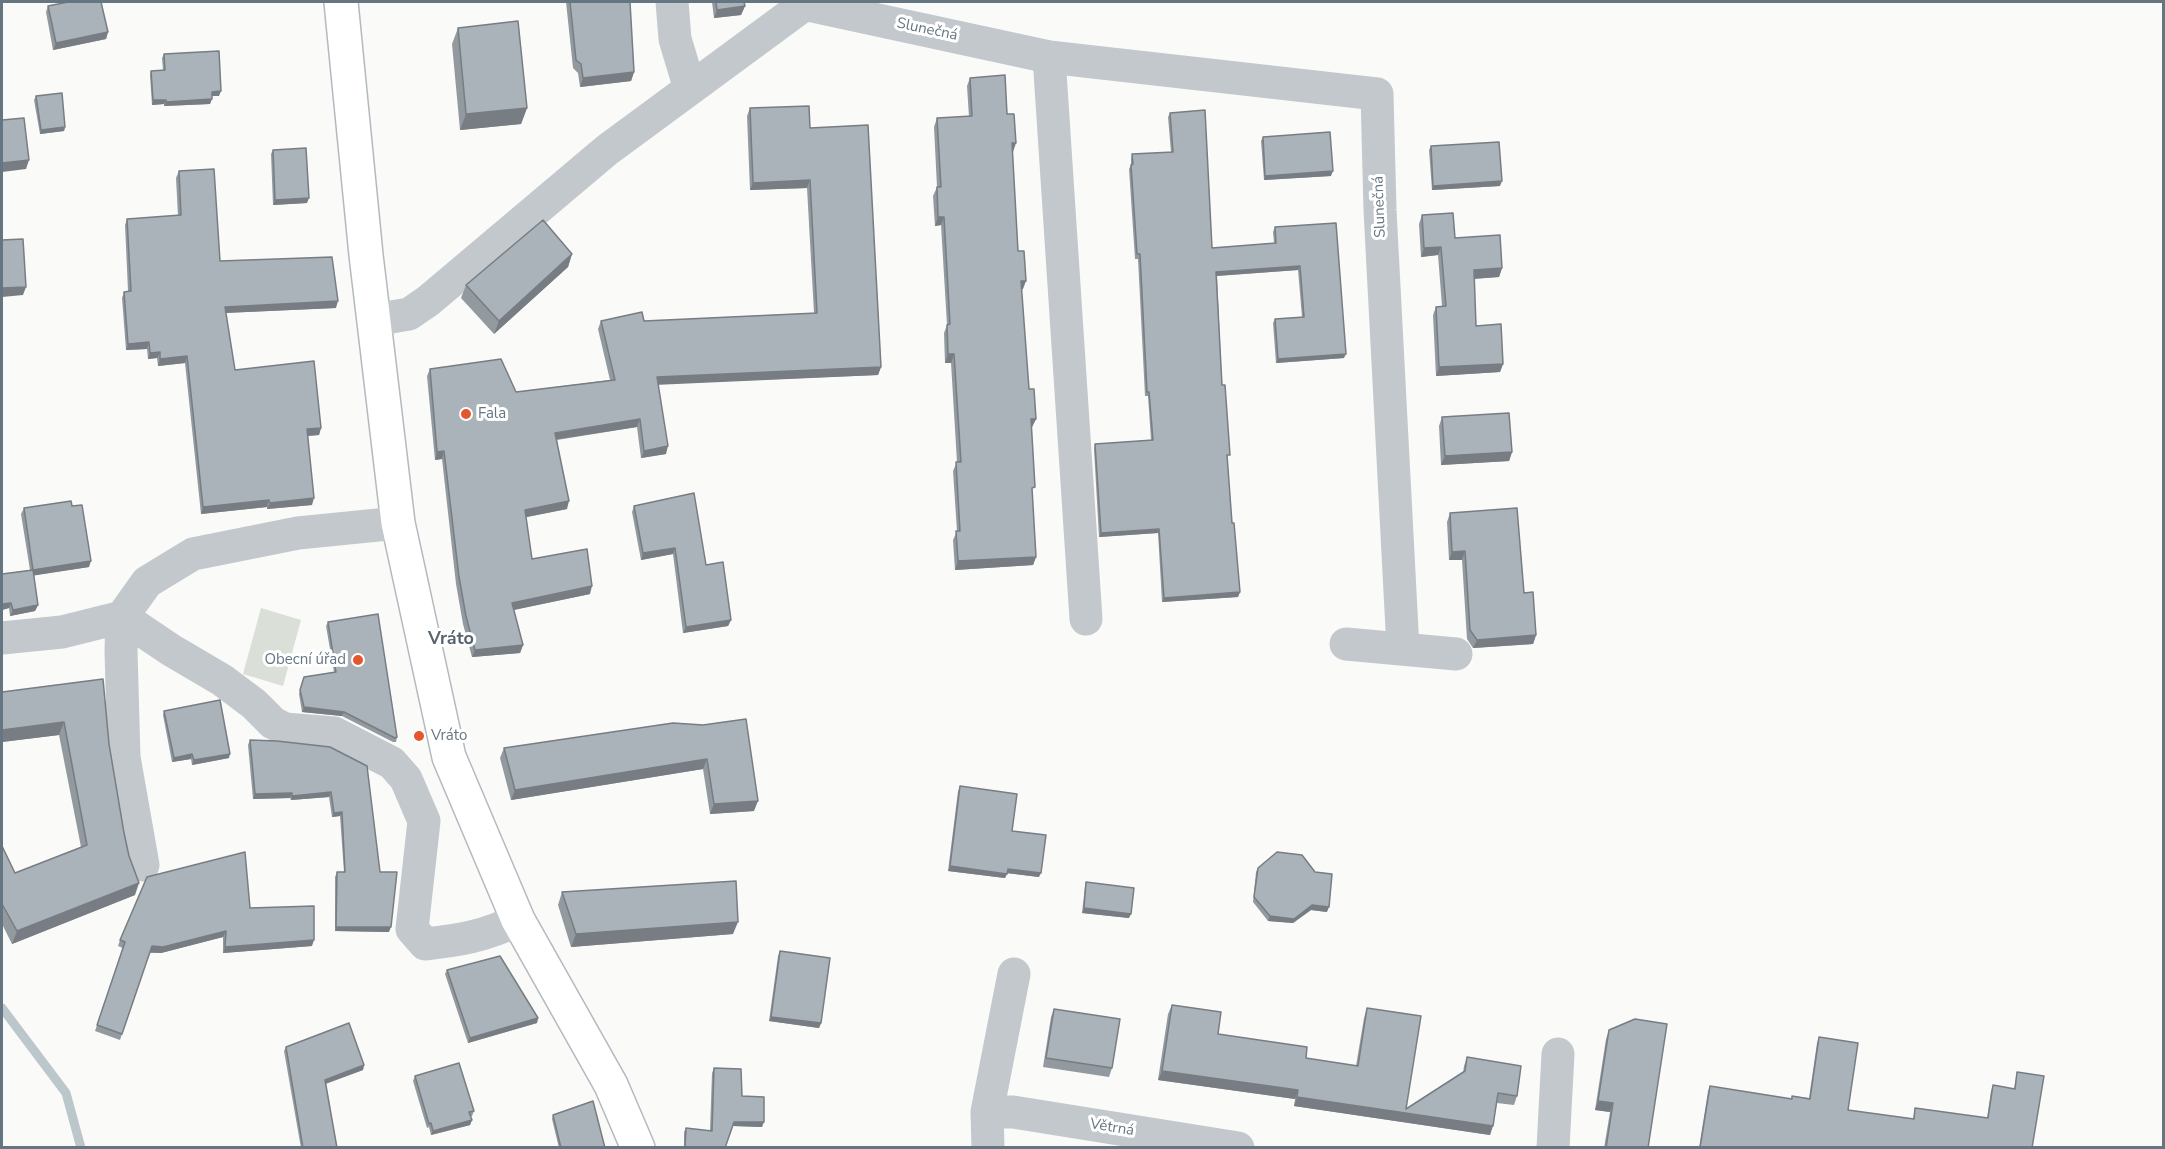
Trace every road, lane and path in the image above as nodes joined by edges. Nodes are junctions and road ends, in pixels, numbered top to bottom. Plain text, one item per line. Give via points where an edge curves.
1 (341, 2) edge
2 (672, 2) edge
3 (806, 3) edge
4 (1049, 57) junction
5 (690, 88) junction
6 (374, 320) junction
7 (398, 523) junction
8 (122, 617) junction
9 (1086, 619) dead end
10 (2, 638) edge
11 (1346, 644) dead end
12 (1403, 649) junction
13 (1456, 654) dead end
14 (143, 865) dead end
15 (518, 920) junction
16 (1014, 974) dead end
17 (1558, 1054) dead end
18 (987, 1112) junction
19 (638, 1148) edge
20 (988, 1148) edge
21 (1238, 1148) edge
22 (1553, 1148) edge

1 - 6 main road
2 - 5 street via 675,39
3 - 4 street, Slunečná
3 - 5 street
4 - 9 street
4 - 12 street, Slunečná via 1377,94
5 - 6 street via 607,150 428,301 409,314
6 - 7 main road
7 - 8 street via 298,533 193,554 147,582
7 - 15 main road via 449,757
8 - 10 street via 63,632
8 - 14 street via 124,758
8 - 15 street via 222,680 273,723 285,729 334,733 392,763 406,779 424,821 412,928 425,944 470,939
11 - 12 street
12 - 13 street
15 - 19 main road via 611,1085
16 - 18 street
17 - 22 street
18 - 20 street
18 - 21 street, Větrná via 1013,1112

